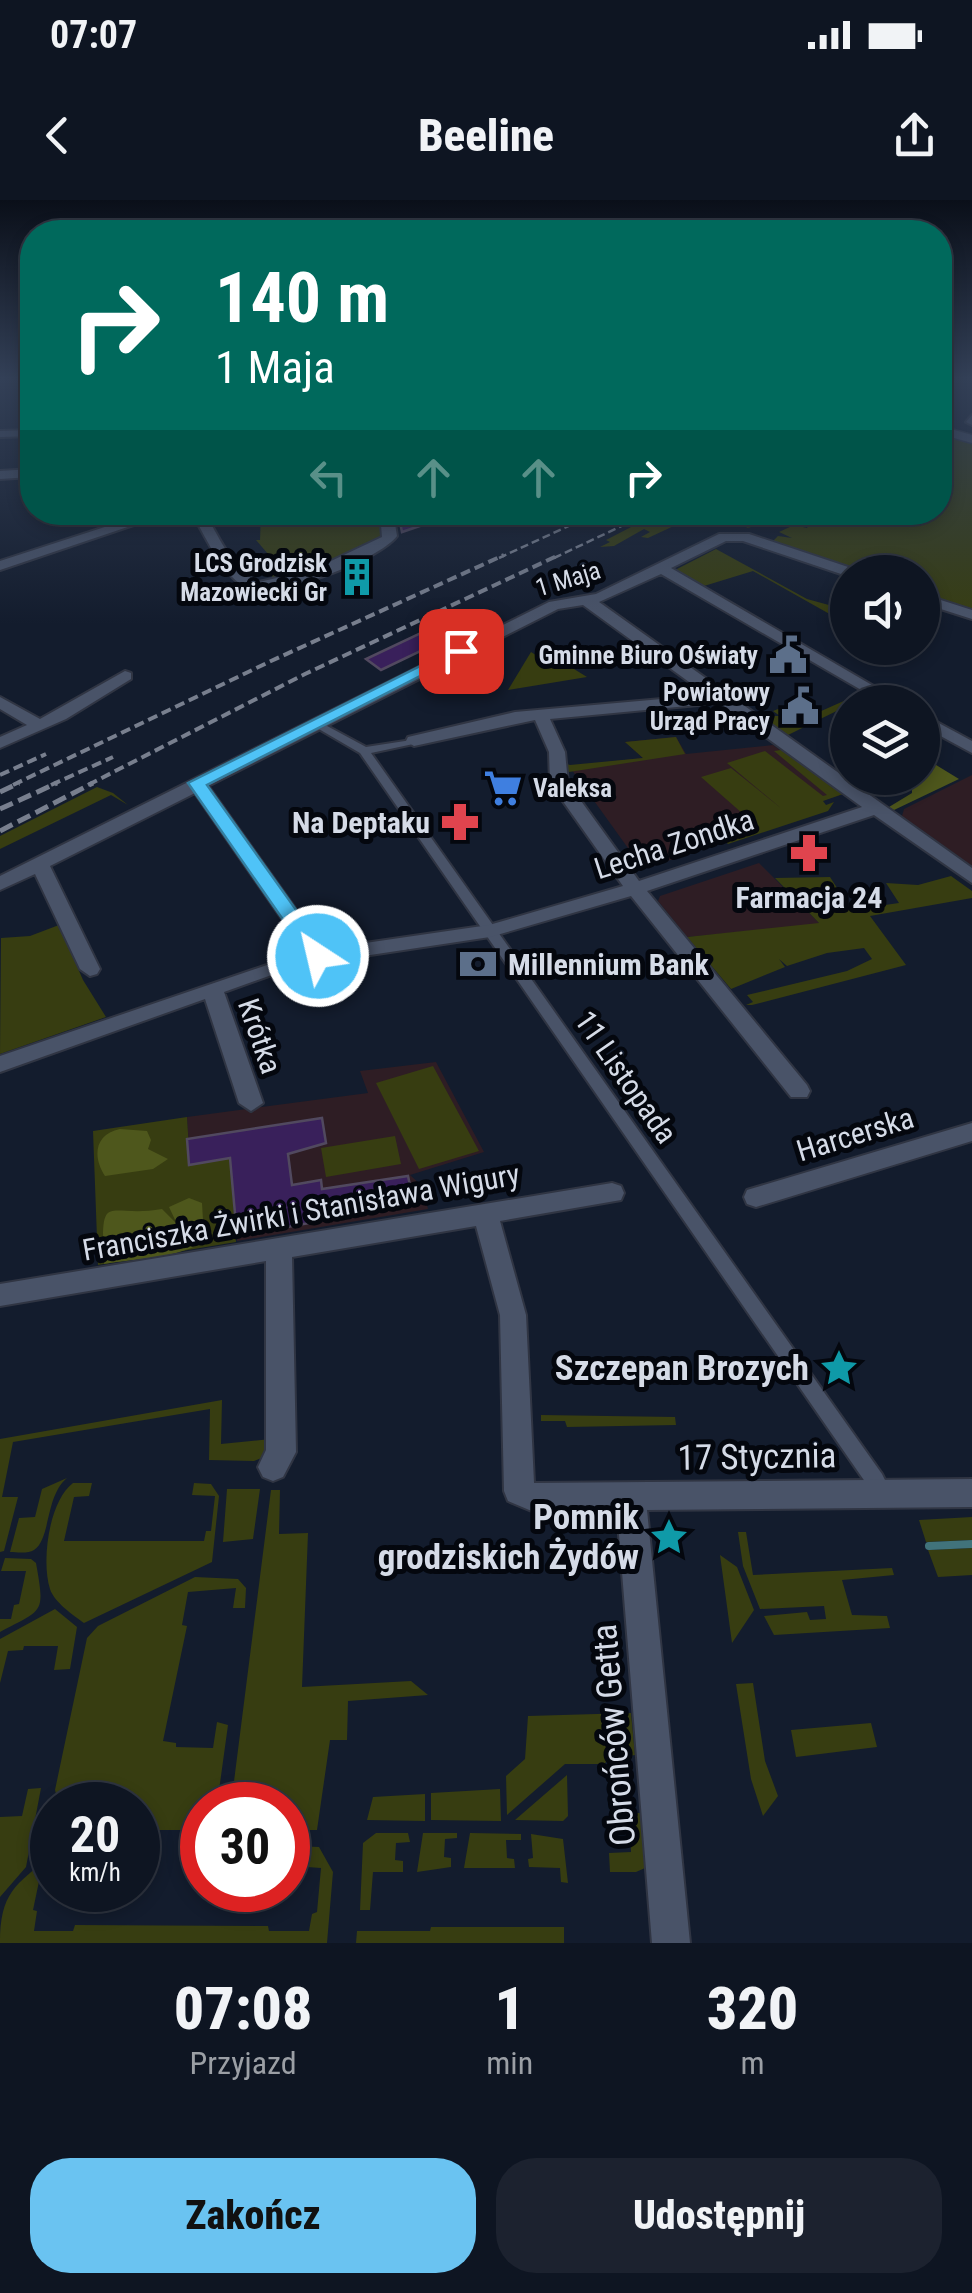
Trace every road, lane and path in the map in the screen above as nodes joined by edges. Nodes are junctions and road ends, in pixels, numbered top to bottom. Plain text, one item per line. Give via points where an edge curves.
1 (126, 525) edge
2 (206, 525) edge
3 (388, 525) edge
4 (0, 566) edge
5 (830, 566) edge
6 (661, 568) junction
7 (586, 600) junction
8 (940, 604) edge
9 (972, 615) edge
10 (126, 676) dead end
11 (864, 685) edge
12 (722, 698) junction
13 (0, 702) edge
14 (540, 714) junction
15 (316, 723) junction
16 (37, 724) junction
17 (940, 729) edge
18 (414, 741) joint
19 (0, 743) edge
20 (972, 748) edge
21 (364, 751) junction
22 (197, 783) junction
23 (876, 808) junction
24 (40, 865) junction
25 (972, 877) edge
26 (0, 884) edge
27 (634, 889) junction
28 (490, 931) junction
29 (318, 956) junction
30 (90, 969) dead end
31 (212, 989) junction
32 (0, 1064) edge
33 (800, 1091) dead end
34 (252, 1103) dead end
35 (972, 1132) edge
36 (612, 1193) dead end
37 (756, 1197) dead end
38 (486, 1214) junction
39 (279, 1249) junction
40 (0, 1295) edge
41 (273, 1467) dead end
42 (879, 1486) junction
43 (972, 1492) edge
44 (632, 1496) junction
45 (671, 1943) edge

1 - 4 street
2 - 3 street via 246,581 259,586 300,578 386,540
5 - 6 street, 1 Maja via 742,536 722,538
6 - 7 street, 1 Maja
6 - 11 street
7 - 12 street
7 - 15 street, 1 Maja via 554,605
8 - 9 street
10 - 16 street
12 - 14 street
12 - 23 street
13 - 16 street
14 - 18 street
14 - 27 street via 557,752 559,782
15 - 21 street, 11 Listopada
15 - 22 street, 1 Maja
16 - 19 street
17 - 20 street
18 - 21 street
21 - 28 street, 11 Listopada
22 - 24 street, 1 Maja
22 - 29 street
23 - 25 street
23 - 27 street, Lecha Zondka
24 - 26 street, 1 Maja
24 - 30 street
27 - 28 street, Lecha Zondka
27 - 33 street
28 - 29 street, Lecha Zondka
28 - 42 street, 11 Listopada
29 - 31 street, Lecha Zondka
31 - 32 street, Lecha Zondka
31 - 34 street, Krótka
35 - 37 street, Harcerska
36 - 38 street, Franciszka Żwirki i Stanisława Wigury
38 - 39 street, Franciszka Żwirki i Stanisława Wigury
38 - 44 street via 513,1315 519,1491 534,1498
39 - 40 street, Franciszka Żwirki i Stanisława Wigury
39 - 41 street via 281,1452
42 - 43 street, 17 Stycznia
42 - 44 street, 17 Stycznia
44 - 45 street, Obrońców Getta

